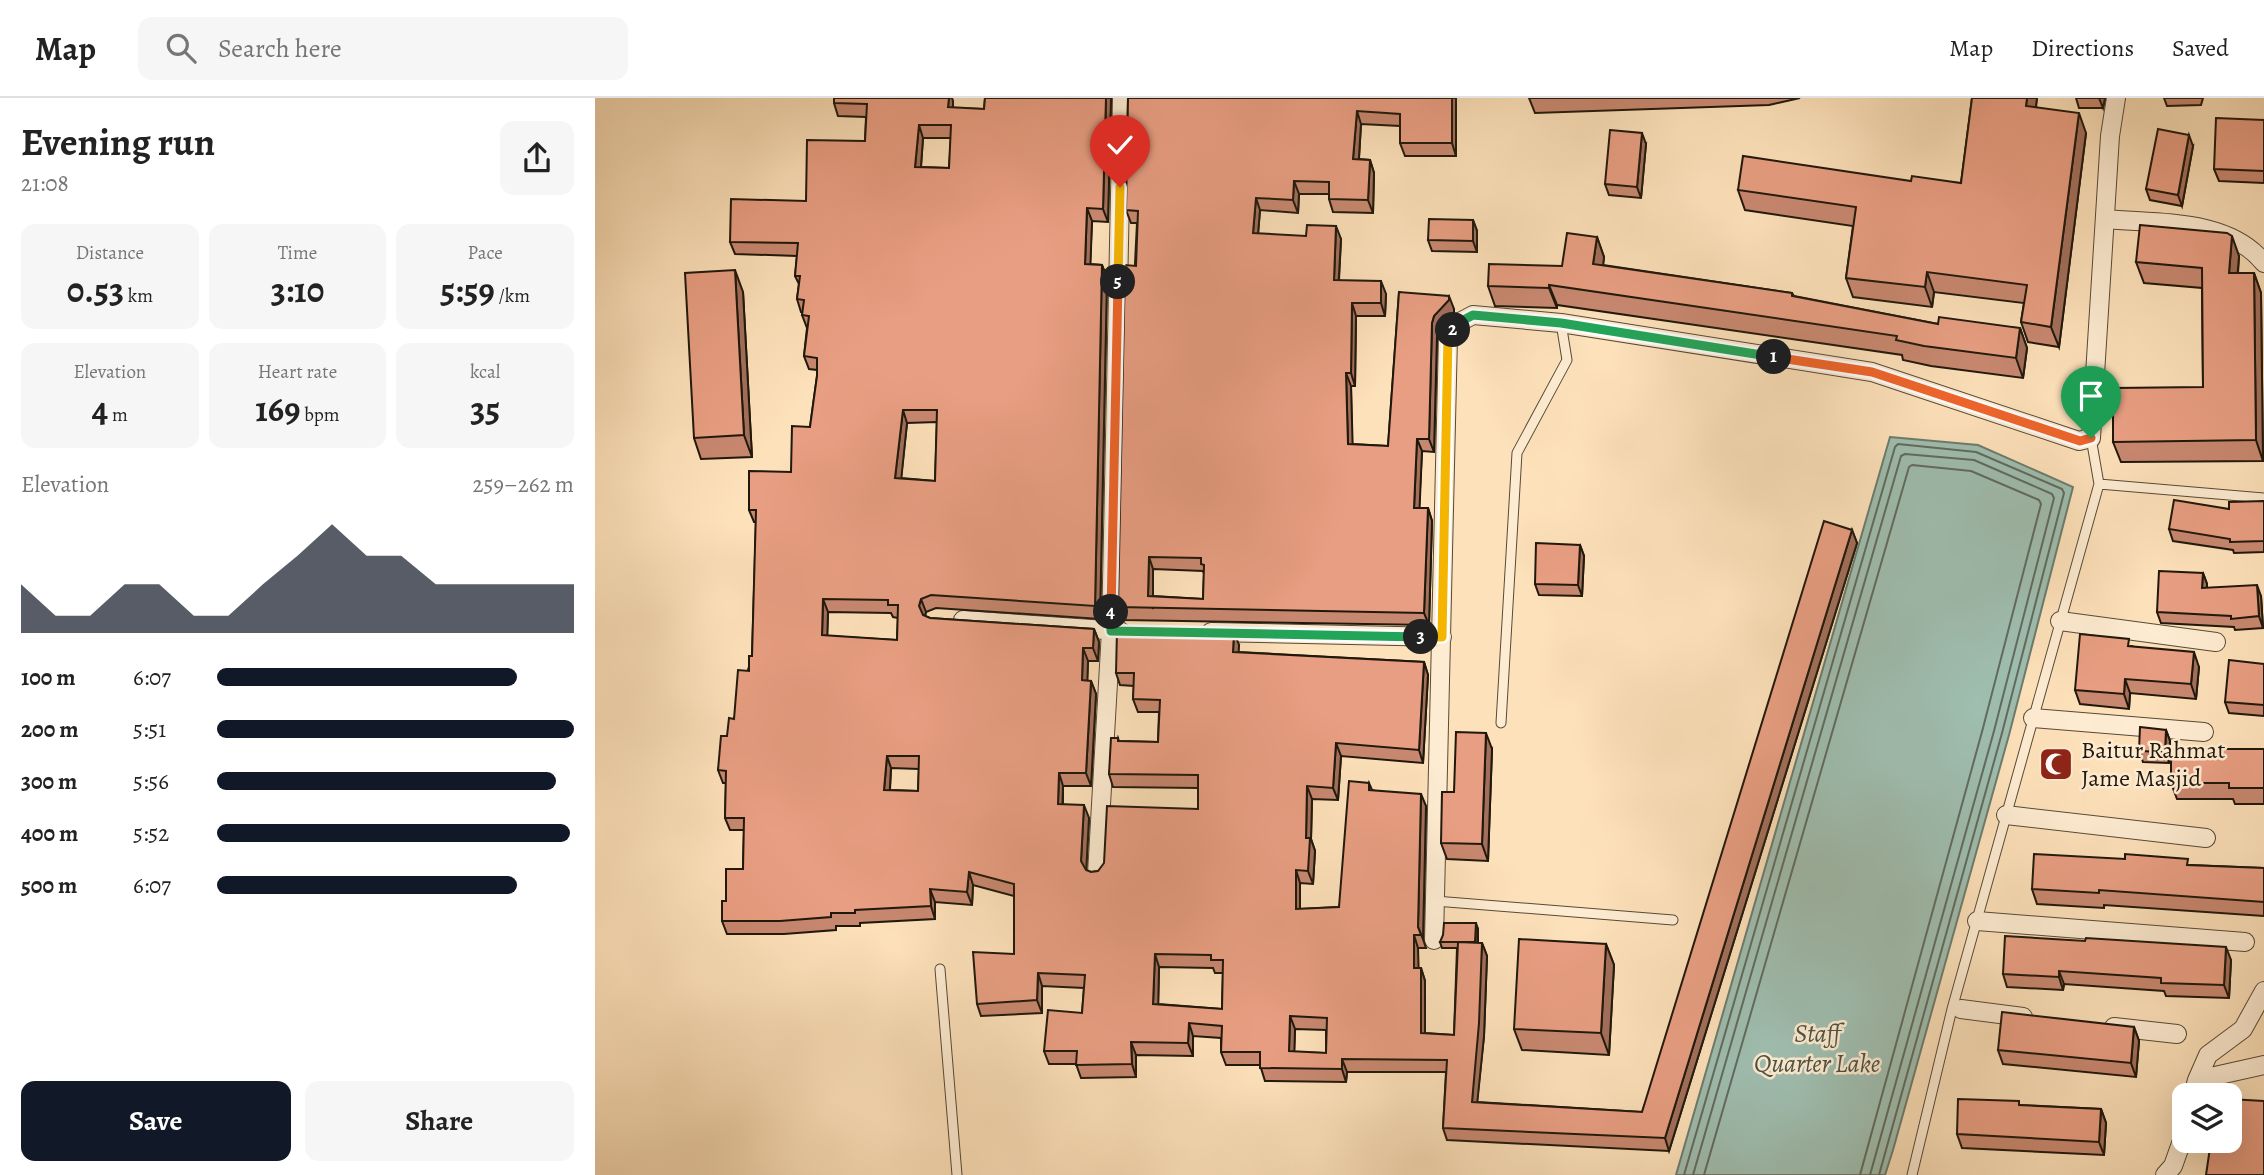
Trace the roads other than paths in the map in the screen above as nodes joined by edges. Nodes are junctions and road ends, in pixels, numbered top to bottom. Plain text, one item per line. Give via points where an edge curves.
1 (1122, 98) edge
2 (2116, 98) edge
3 (2106, 219) junction
4 (2264, 263) edge
5 (1561, 323) junction
6 (2091, 438) junction
7 (2098, 484) junction
8 (2264, 498) edge
9 (947, 620) edge
10 (2060, 621) junction
11 (1111, 631) junction
12 (1136, 631) edge
13 (1197, 632) edge
14 (1442, 637) junction
15 (2216, 642) dead end
16 (2033, 718) junction
17 (1501, 723) dead end
18 (2204, 732) dead end
19 (2006, 815) junction
20 (2206, 838) dead end
21 (1097, 874) edge
22 (1435, 901) junction
23 (1673, 920) dead end
24 (1977, 921) junction
25 (1434, 940) dead end
26 (2245, 942) dead end
27 (940, 970) dead end
28 (2264, 991) edge
29 (1961, 1010) dead end
30 (2042, 1019) edge
31 (2096, 1025) edge
32 (2177, 1034) dead end
33 (2264, 1065) edge
34 (2197, 1083) edge
35 (2210, 1083) edge
36 (2178, 1153) edge
37 (957, 1175) edge
38 (1912, 1175) edge
39 (2165, 1175) edge

1 - 11 street
2 - 3 street
3 - 4 street via 2224,233
3 - 6 street
5 - 6 street via 1872,372 2080,441
5 - 14 street via 1473,315 1458,323 1448,336
5 - 17 lane via 1567,360 1517,453
6 - 7 lane
7 - 8 lane
7 - 10 lane
9 - 11 street
10 - 15 street
10 - 16 lane
11 - 12 street
11 - 21 street
13 - 14 street
14 - 22 street
16 - 18 street
16 - 19 lane
19 - 20 street
19 - 24 lane
22 - 23 lane
22 - 25 street
24 - 26 street
24 - 38 lane
27 - 37 lane
28 - 34 street via 2243,1029 2208,1055
29 - 30 street
31 - 32 street
33 - 35 street
36 - 39 street

